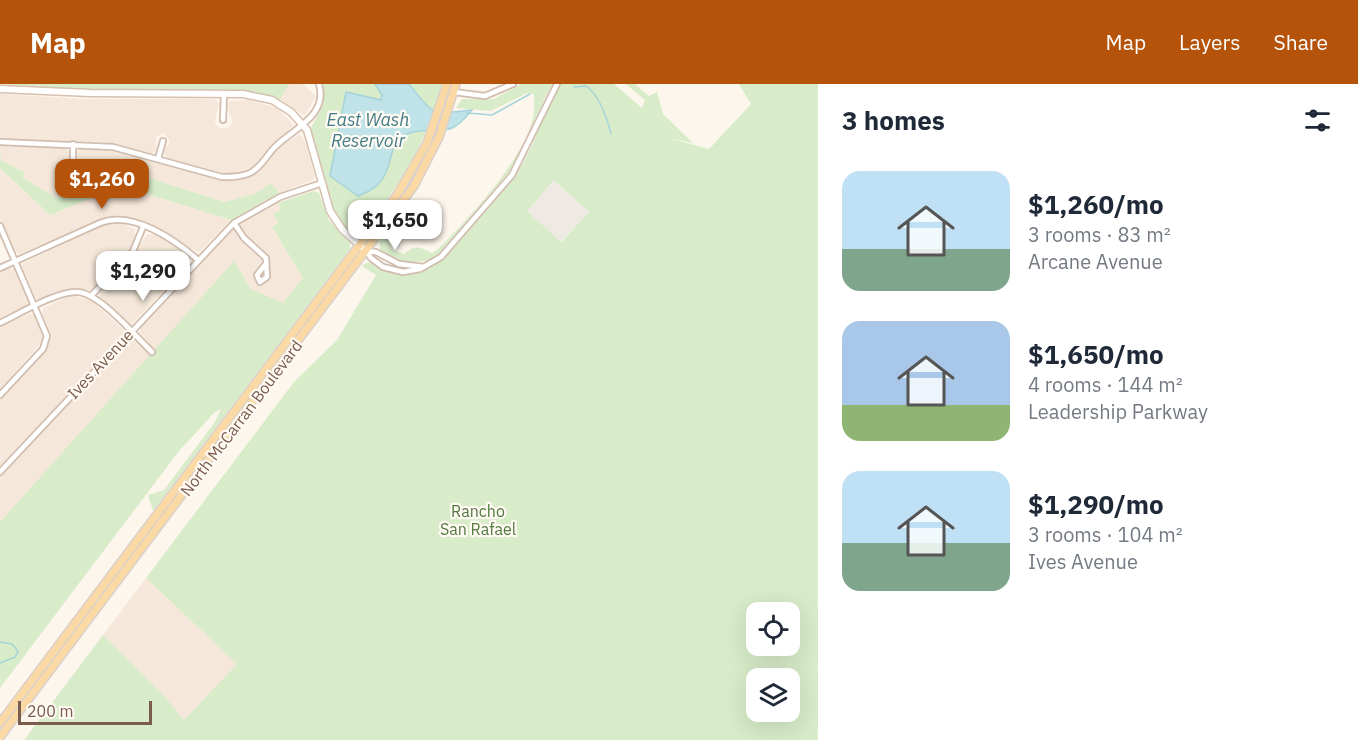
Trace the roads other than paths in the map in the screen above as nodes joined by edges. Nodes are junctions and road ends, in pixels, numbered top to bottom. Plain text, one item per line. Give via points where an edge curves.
1 (319, 84) edge
2 (513, 84) edge
3 (557, 84) edge
4 (447, 86) edge
5 (455, 88) edge
6 (0, 89) edge
7 (224, 94) junction
8 (450, 107) junction
9 (223, 120) dead end
10 (303, 124) junction
11 (163, 141) dead end
12 (0, 142) edge
13 (74, 144) junction
14 (158, 159) junction
15 (73, 165) dead end
16 (322, 183) junction
17 (234, 223) junction
18 (0, 226) edge
19 (143, 227) junction
20 (359, 245) junction
21 (366, 251) junction
22 (16, 261) junction
23 (198, 261) junction
24 (265, 265) dead end
25 (0, 268) edge
26 (91, 296) junction
27 (36, 307) junction
28 (0, 322) edge
29 (131, 332) junction
30 (152, 352) dead end
31 (0, 395) edge
32 (200, 456) junction
33 (208, 461) junction
34 (0, 472) edge
35 (6, 715) junction
36 (13, 721) junction
37 (0, 723) edge
38 (0, 737) edge

1 - 10 street via 320,103
2 - 5 street via 484,96
3 - 21 street via 507,183 447,252 424,267 399,264
4 - 5 main road
4 - 8 main road
4 - 20 main road, North McCarran Boulevard via 433,130 413,169
5 - 8 main road, North McCarran Boulevard
6 - 7 street
7 - 9 street
7 - 10 street via 251,94 268,99
8 - 21 main road, North McCarran Boulevard via 423,170
10 - 14 street via 255,169 237,177 222,177
10 - 16 street
11 - 14 street
12 - 13 street
13 - 14 street via 113,147
13 - 15 street
16 - 17 street, Ives Avenue via 280,197
16 - 20 street via 333,218
17 - 23 street, Ives Avenue
17 - 24 street via 264,255
18 - 22 street
19 - 22 street via 122,220 106,221
19 - 23 street via 170,236
19 - 26 street via 133,250
20 - 21 street
20 - 32 main road, North McCarran Boulevard
21 - 33 main road, North McCarran Boulevard
22 - 25 street
22 - 27 street
23 - 29 street, Ives Avenue
26 - 27 street via 72,292
26 - 29 street
27 - 28 street
27 - 31 street via 46,332 45,345
29 - 30 street
29 - 34 street, Ives Avenue
32 - 33 main road
32 - 35 main road, North McCarran Boulevard
33 - 36 main road, North McCarran Boulevard
35 - 36 main road
35 - 37 main road, North McCarran Boulevard
36 - 38 main road, North McCarran Boulevard

